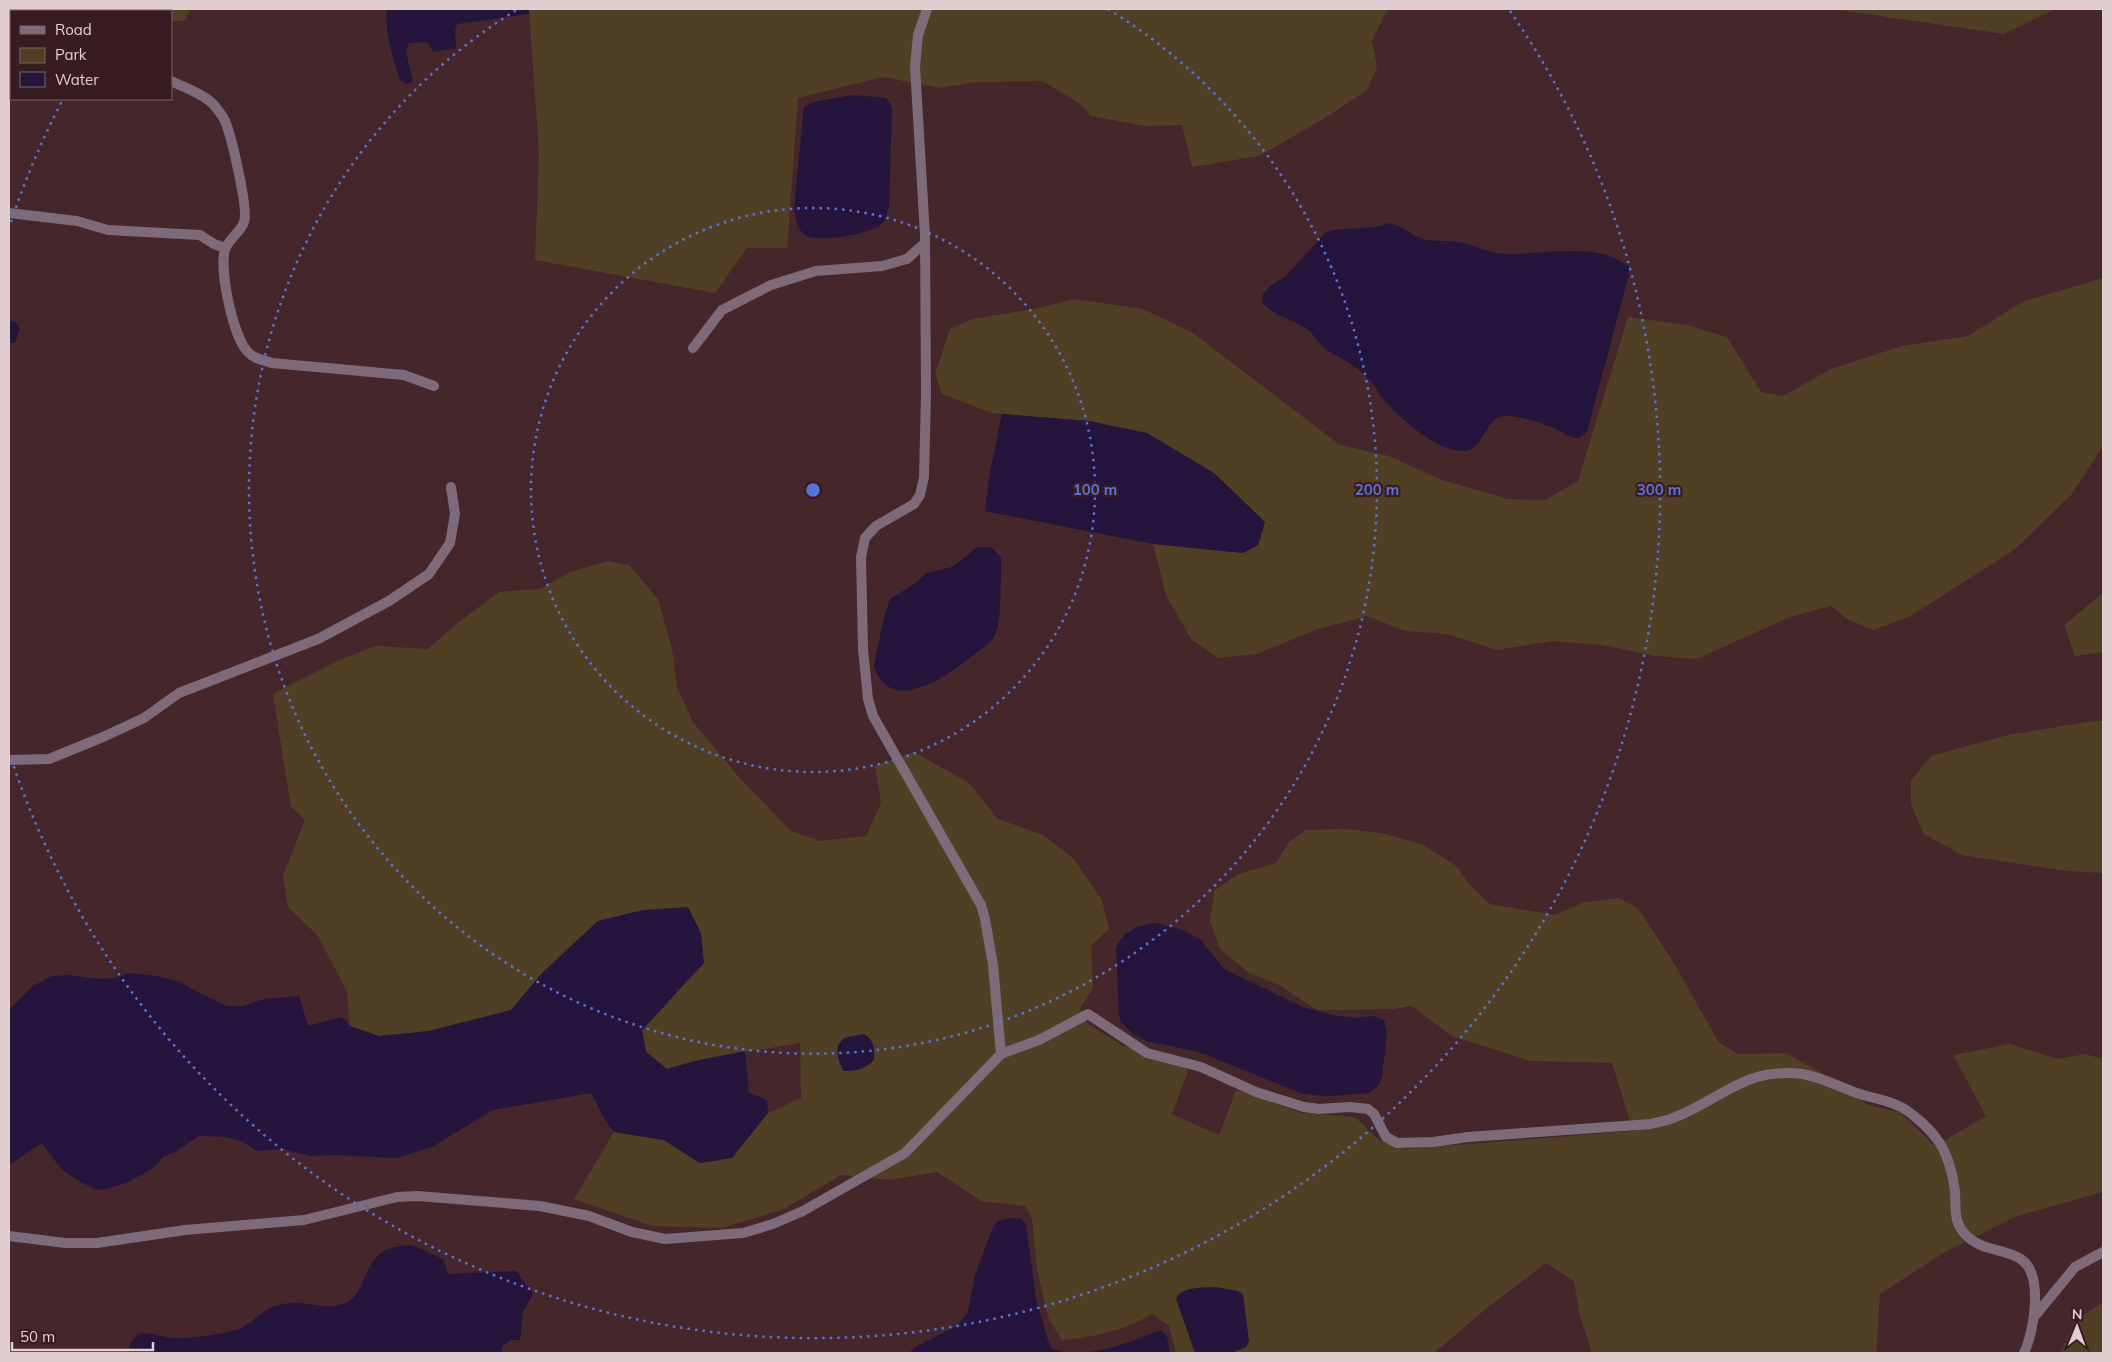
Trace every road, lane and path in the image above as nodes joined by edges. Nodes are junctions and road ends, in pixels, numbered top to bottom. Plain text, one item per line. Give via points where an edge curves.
1 (926, 9) edge
2 (172, 82) edge
3 (9, 213) edge
4 (925, 242) junction
5 (225, 248) junction
6 (693, 348) dead end
7 (434, 386) dead end
8 (451, 487) dead end
9 (9, 760) edge
10 (1001, 1054) junction
11 (9, 1236) edge
12 (2103, 1252) edge
13 (2034, 1317) junction
14 (2024, 1353) edge

1 - 4 street via 918,35 915,67
2 - 5 street via 213,104 232,141 244,222
3 - 5 street via 77,222 108,230 200,235
4 - 6 street via 907,259 882,266 816,271 771,285 722,310
4 - 10 street via 924,476 920,495 914,504 876,526 865,538 862,557 865,682 873,716 981,905 986,919
5 - 7 street via 223,259 228,298 237,333 253,357 281,364 404,375
8 - 9 street via 455,514 450,543 429,574 389,601 318,639 179,692 144,718 103,737 49,759
10 - 11 street via 905,1153 803,1211 743,1234 665,1239 632,1232 589,1216 540,1206 418,1196 397,1197 304,1220 185,1230 97,1243 65,1243
10 - 13 street via 1039,1040 1088,1014 1147,1053 1201,1068 1256,1092 1304,1107 1368,1109 1386,1137 1398,1143 1651,1124 1672,1118 1748,1079 1770,1074 1803,1074 1900,1106 1937,1138 1953,1179 1957,1223 1980,1246 2021,1259 2034,1286
12 - 13 street via 2075,1267
13 - 14 street

